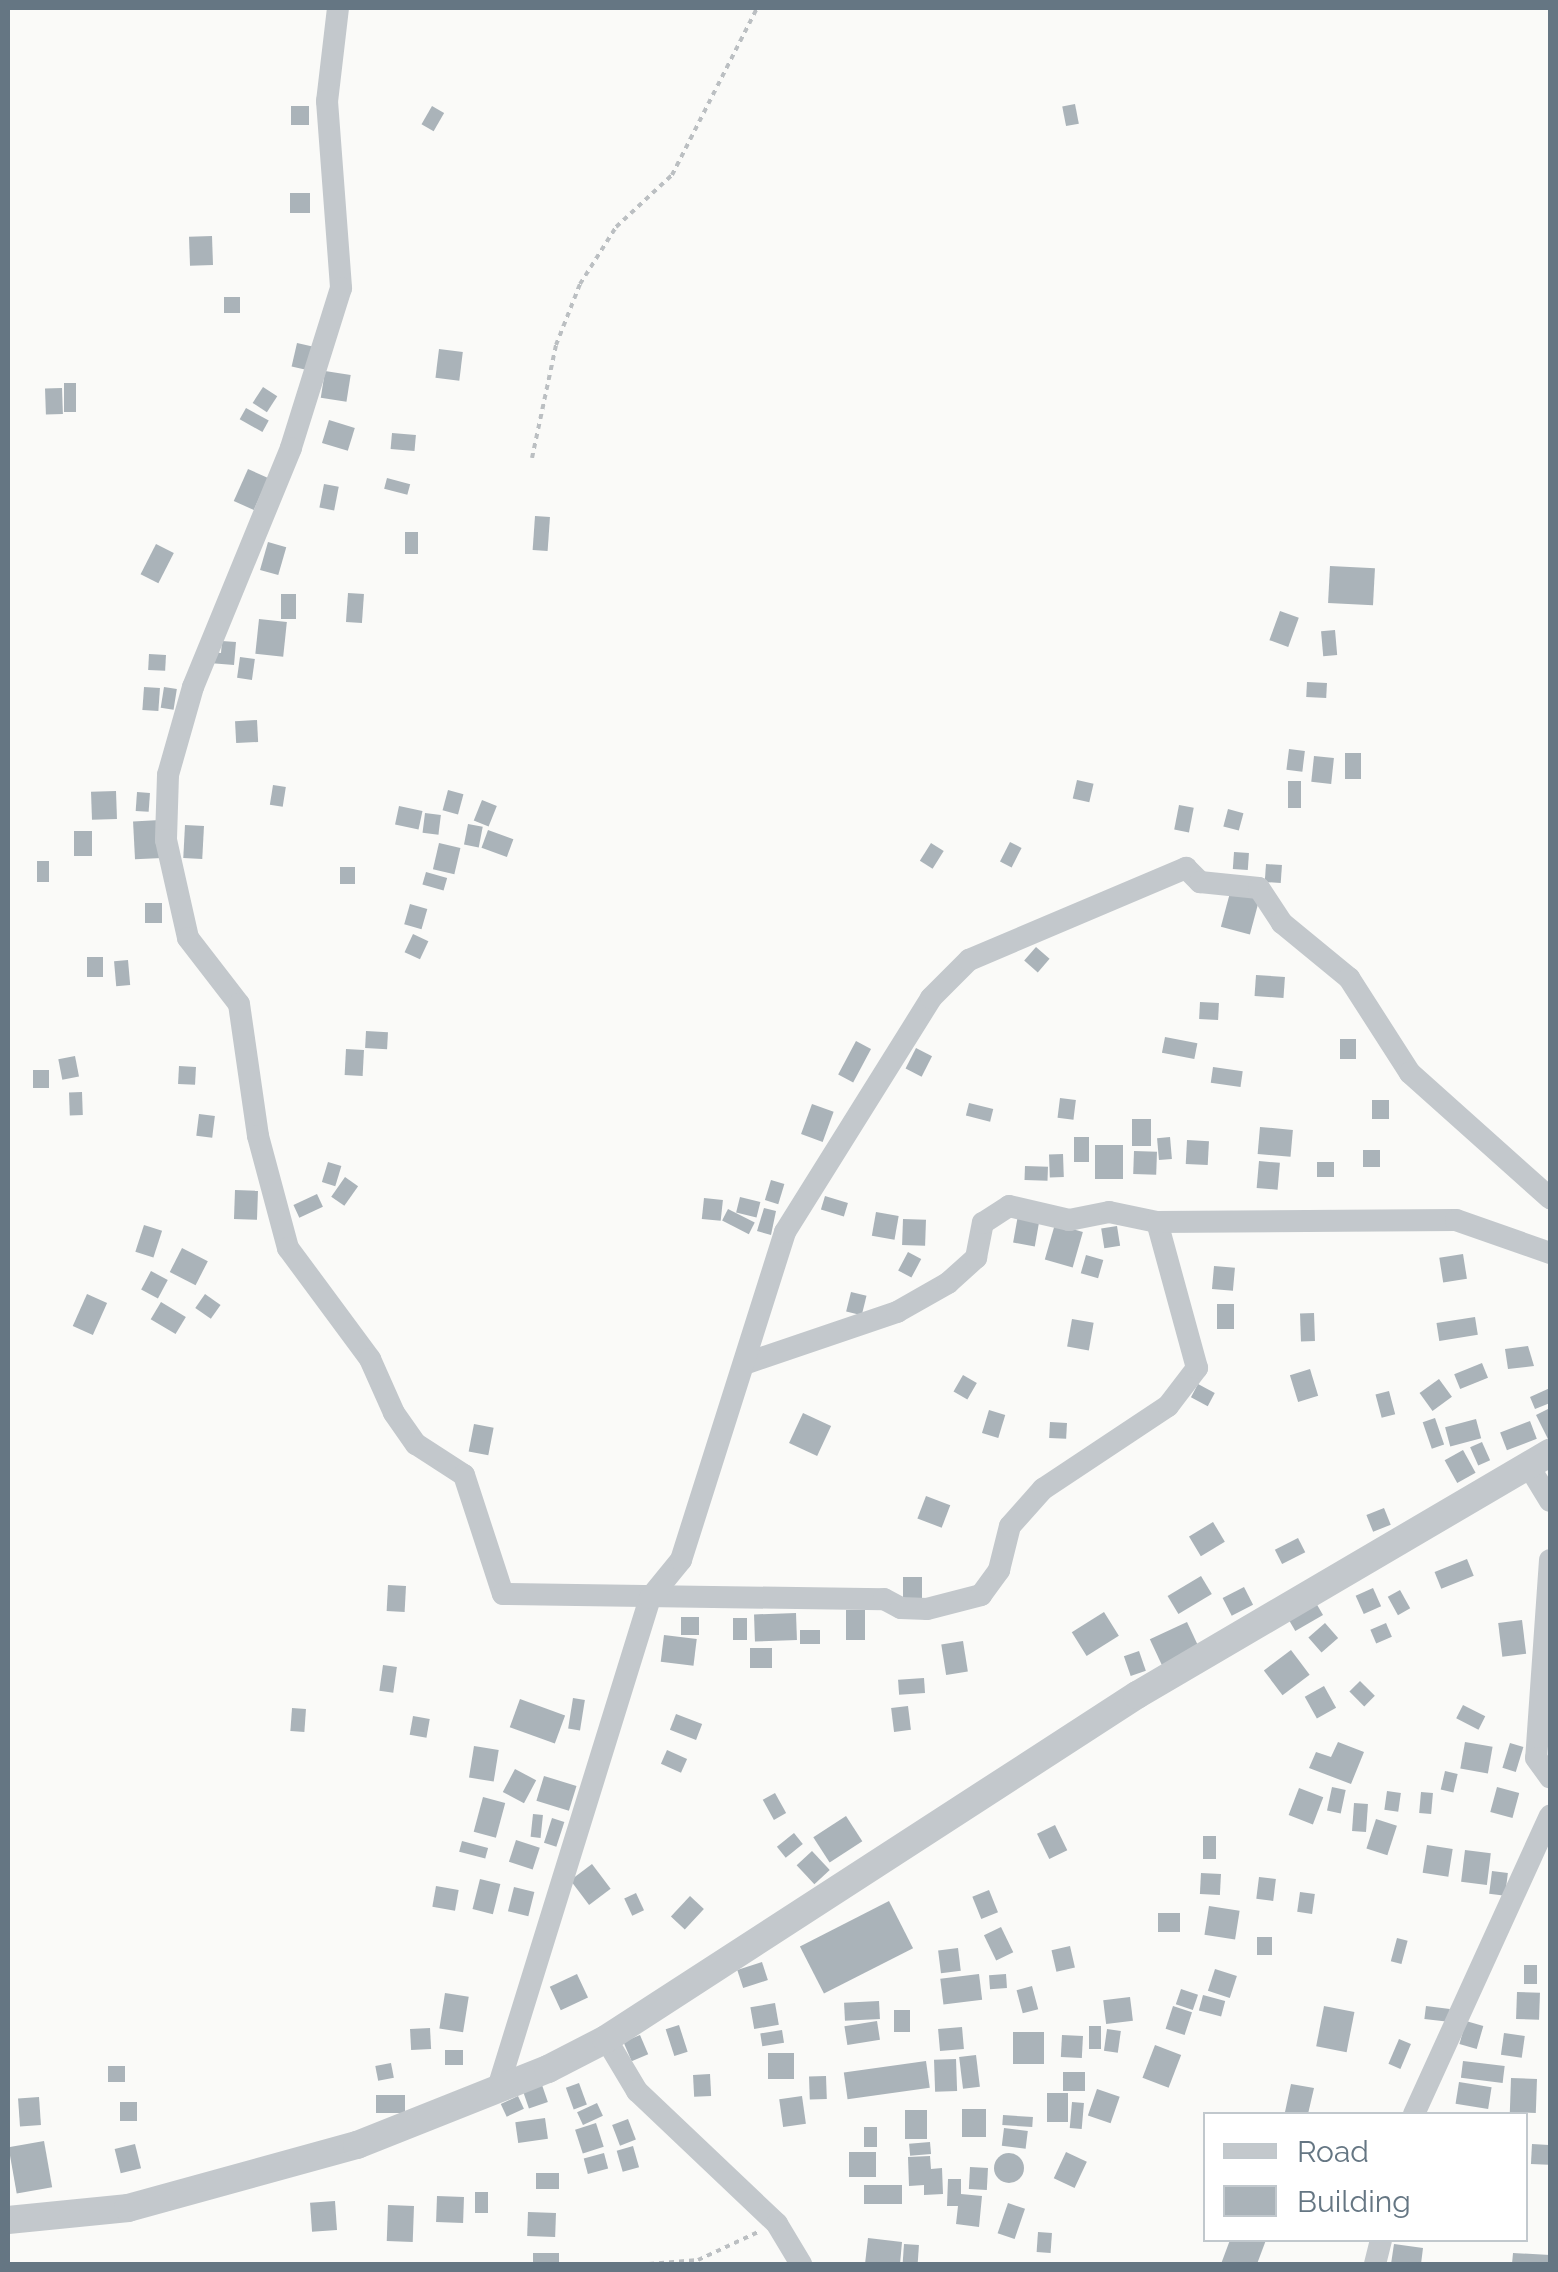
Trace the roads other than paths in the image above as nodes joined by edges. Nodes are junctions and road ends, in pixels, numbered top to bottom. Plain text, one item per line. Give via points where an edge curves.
1 (338, 8) edge
2 (1550, 1198) edge
3 (1156, 1222) junction
4 (1550, 1253) edge
5 (744, 1364) junction
6 (1539, 1459) edge
7 (1550, 1500) edge
8 (1550, 1560) edge
9 (650, 1598) junction
10 (1550, 1777) edge
11 (1550, 1815) edge
12 (606, 2039) junction
13 (497, 2091) junction
14 (1415, 2112) edge
15 (8, 2220) edge
16 (801, 2264) edge

1 - 9 street via 327,102 341,288 292,448 193,686 168,775 166,840 188,938 238,1004 258,1136 288,1248 370,1360 416,1444 464,1475 503,1594
2 - 5 street via 1410,1073 1350,978 1282,923 1259,888 1200,882 1186,868 968,960 931,998 785,1232
3 - 4 street via 1441,1219
3 - 5 street via 1110,1212 1070,1220 1010,1206 983,1224 976,1258 948,1283 897,1312
3 - 9 street via 1198,1368 1168,1406 1042,1490 1010,1526 999,1570 981,1595 926,1609 884,1599
5 - 9 street via 680,1560
6 - 7 street
6 - 12 street via 1088,1726
8 - 10 street via 1536,1758
9 - 13 street
11 - 14 street
12 - 13 street
12 - 16 street via 637,2091 777,2224
13 - 15 street via 358,2144 128,2208

